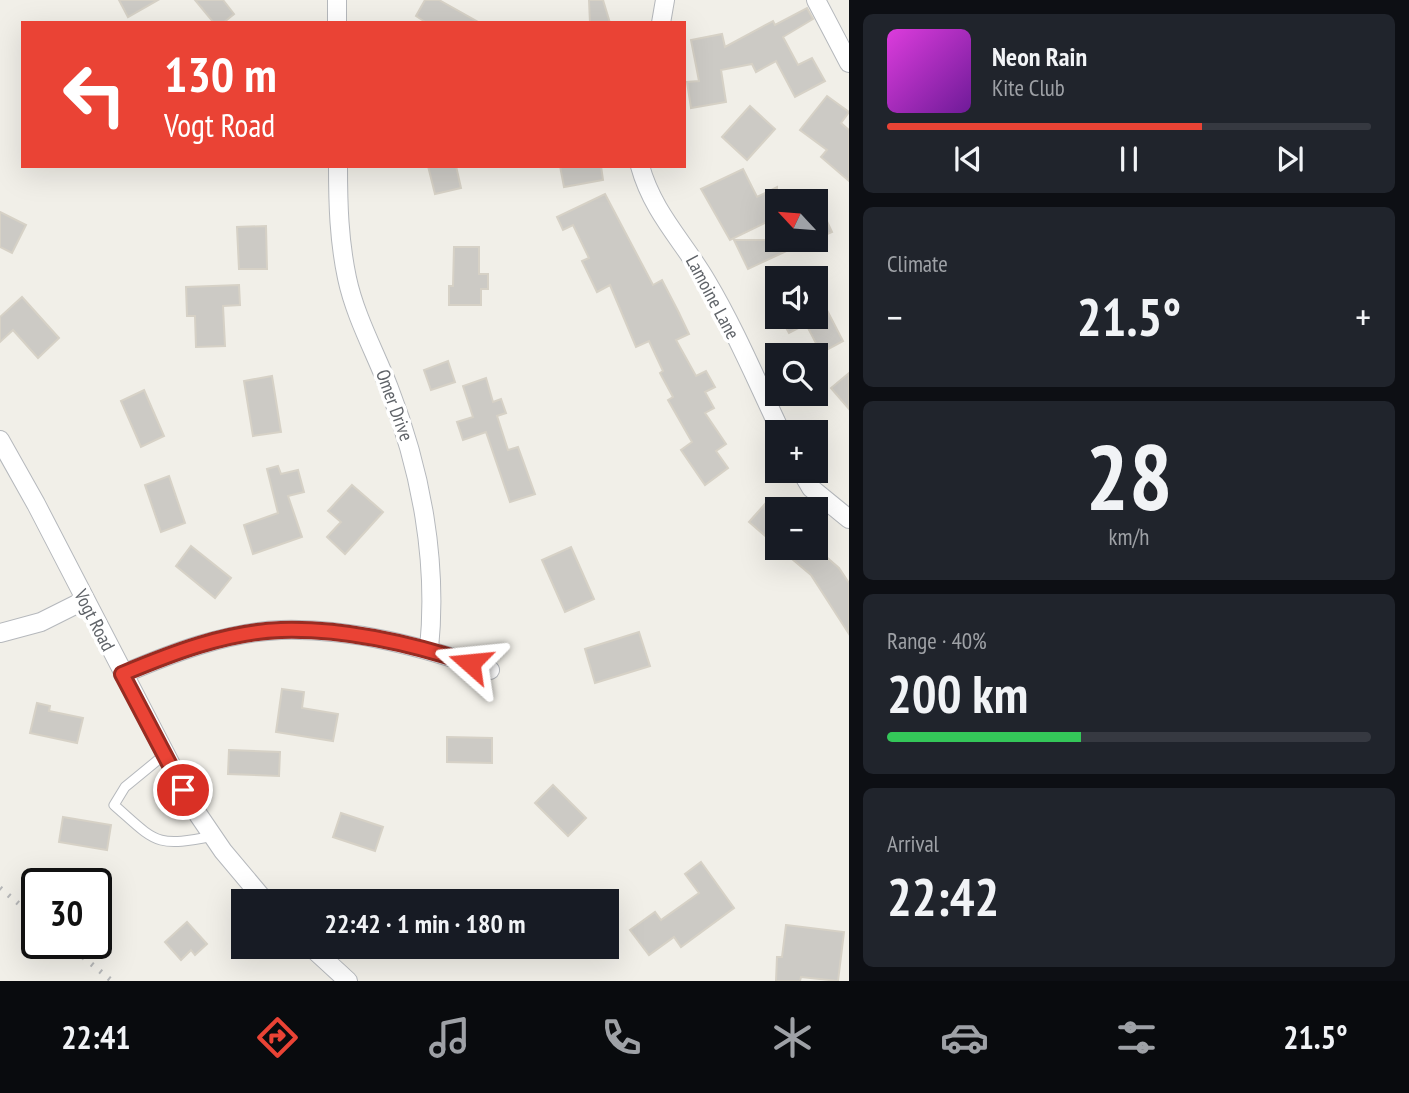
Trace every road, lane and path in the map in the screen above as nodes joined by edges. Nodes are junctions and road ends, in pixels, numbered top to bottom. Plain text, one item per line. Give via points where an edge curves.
1 (337, 0) edge
2 (664, 0) edge
3 (816, 0) edge
4 (337, 21) edge
5 (661, 21) edge
6 (849, 63) edge
7 (338, 168) edge
8 (641, 168) edge
9 (775, 420) edge
10 (0, 440) edge
11 (808, 483) edge
12 (849, 519) edge
13 (86, 600) junction
14 (0, 633) edge
15 (429, 649) junction
16 (490, 670) dead end
17 (122, 674) junction
18 (164, 755) junction
19 (212, 836) junction
20 (255, 889) edge
21 (324, 959) edge
22 (348, 981) edge

1 - 4 street
2 - 5 street
3 - 6 street
7 - 15 street, Omer Drive via 338,233 347,281 411,450 423,502 433,612
8 - 9 street, Lamoine Lane via 664,222 709,285
10 - 13 street, Vogt Road
11 - 12 street
13 - 14 street via 41,622
13 - 17 street, Vogt Road
15 - 16 street
15 - 17 street via 370,637 279,630 179,650
17 - 18 street, Vogt Road
18 - 19 street, Vogt Road
18 - 19 lane via 125,787 114,805 163,843
19 - 20 street, Vogt Road
21 - 22 street

